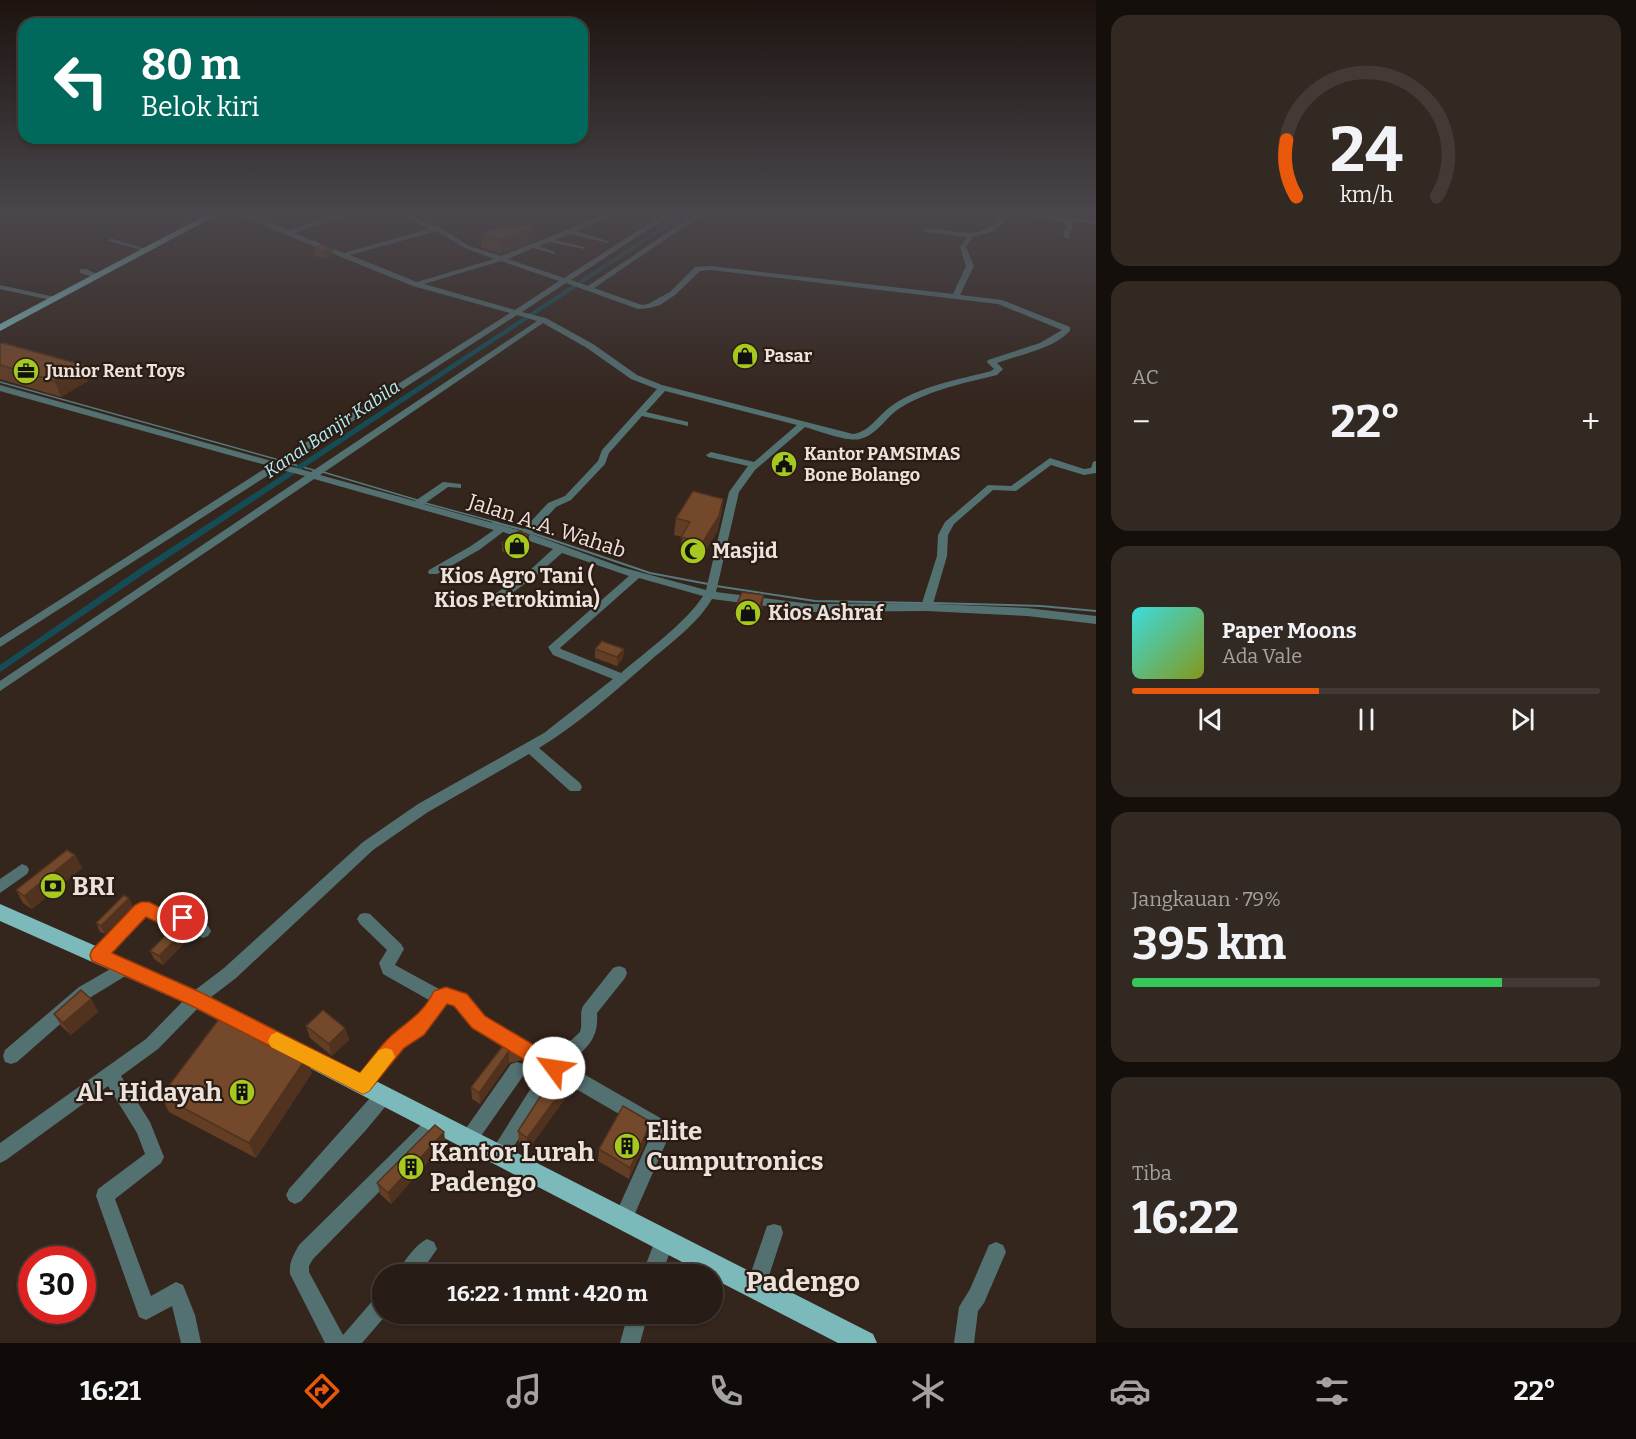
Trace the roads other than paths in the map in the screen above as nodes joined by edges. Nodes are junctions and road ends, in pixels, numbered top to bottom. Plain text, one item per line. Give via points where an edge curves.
1 (93, 279) edge
2 (403, 279) edge
3 (434, 279) edge
4 (563, 279) edge
5 (601, 279) edge
6 (689, 279) edge
7 (801, 279) edge
8 (964, 279) edge
9 (567, 280) junction
10 (416, 284) junction
11 (1, 286) edge
12 (587, 288) junction
13 (956, 296) junction
14 (55, 299) junction
15 (518, 312) junction
16 (541, 320) junction
17 (0, 328) edge
18 (0, 388) edge
19 (663, 388) junction
20 (640, 413) junction
21 (685, 424) dead end
22 (804, 424) junction
23 (711, 455) dead end
24 (1096, 464) edge
25 (754, 465) junction
26 (277, 466) junction
27 (308, 475) junction
28 (458, 486) dead end
29 (420, 502) junction
30 (501, 529) junction
31 (526, 533) junction
32 (560, 549) junction
33 (433, 572) dead end
34 (636, 575) junction
35 (712, 589) junction
36 (490, 603) dead end
37 (927, 604) junction
38 (1096, 620) edge
39 (0, 643) edge
40 (623, 678) junction
41 (0, 687) edge
42 (531, 748) junction
43 (575, 787) dead end
44 (22, 870) dead end
45 (0, 887) edge
46 (0, 912) edge
47 (365, 919) dead end
48 (204, 931) dead end
49 (98, 955) junction
50 (126, 968) junction
51 (619, 973) dead end
52 (440, 996) junction
53 (196, 999) junction
54 (11, 1056) dead end
55 (554, 1068) junction
56 (517, 1071) dead end
57 (111, 1076) junction
58 (363, 1084) junction
59 (384, 1095) junction
60 (435, 1123) junction
61 (468, 1140) junction
62 (0, 1154) edge
63 (498, 1156) junction
64 (295, 1195) dead end
65 (622, 1220) junction
66 (774, 1233) dead end
67 (664, 1242) junction
68 (427, 1249) dead end
69 (996, 1252) dead end
70 (415, 1264) edge
71 (656, 1264) edge
72 (756, 1287) junction
73 (372, 1317) edge
74 (635, 1324) edge
75 (838, 1337) edge
76 (191, 1343) edge
77 (336, 1343) edge
78 (349, 1343) edge
79 (630, 1343) edge
80 (864, 1343) edge
81 (964, 1343) edge

1 - 14 main road
2 - 10 street
3 - 10 street
4 - 9 street
5 - 12 street
6 - 12 street via 679,289 641,307
7 - 13 street
8 - 13 street
9 - 12 street
9 - 15 street
10 - 15 street
11 - 14 street
13 - 22 street via 1006,304 1066,330 1042,344 991,362 999,369 994,373 918,394 888,412 865,435 853,437
14 - 17 main road
15 - 16 street
15 - 26 street
16 - 19 street via 590,346 634,377
16 - 27 street
18 - 26 street, Jalan A.A. Wahab
19 - 20 street
19 - 22 street
20 - 21 street
20 - 31 street via 572,495 552,505
22 - 25 street
23 - 25 street
24 - 37 street via 1095,470 1089,472 1050,461 1013,489 989,488 959,512 945,529 942,556
25 - 35 street via 731,497
26 - 27 street, Jalan A.A. Wahab
26 - 39 street
27 - 29 street, Jalan A.A. Wahab
27 - 41 street
28 - 29 street via 446,484
29 - 30 street, Jalan A.A. Wahab
30 - 31 street, Jalan A.A. Wahab
30 - 33 street
31 - 32 street, Jalan A.A. Wahab
32 - 34 street, Jalan A.A. Wahab
32 - 36 street
34 - 35 street, Jalan A.A. Wahab
34 - 40 street via 554,647 557,652
35 - 37 street, Jalan A.A. Wahab via 811,608
35 - 40 street via 676,632
37 - 38 street, Jalan A.A. Wahab
40 - 42 street
42 - 43 street
42 - 53 street via 423,808 368,846 230,973
44 - 45 street
46 - 49 main road
47 - 52 street via 396,949 387,963 389,969
48 - 49 street via 180,916 165,918 149,909 141,910
49 - 50 main road
50 - 53 main road
50 - 54 street via 85,992
51 - 55 street via 588,1014 590,1027 586,1037
52 - 55 street via 460,1000 478,1022
52 - 58 street via 417,1029 398,1042
53 - 57 street via 152,1044
53 - 58 main road
55 - 63 street
55 - 65 street via 663,1129
56 - 61 street
57 - 62 street
57 - 76 street via 144,1128 155,1157 105,1197 146,1310 176,1292
58 - 59 main road
59 - 60 main road
59 - 64 street
60 - 61 main road
60 - 77 street via 306,1252 299,1264 298,1270
61 - 63 main road
63 - 65 main road
65 - 67 main road
66 - 72 street
67 - 71 street
67 - 72 main road
68 - 70 street
69 - 81 street via 969,1307
72 - 75 main road
73 - 78 street
74 - 79 street
75 - 80 main road

